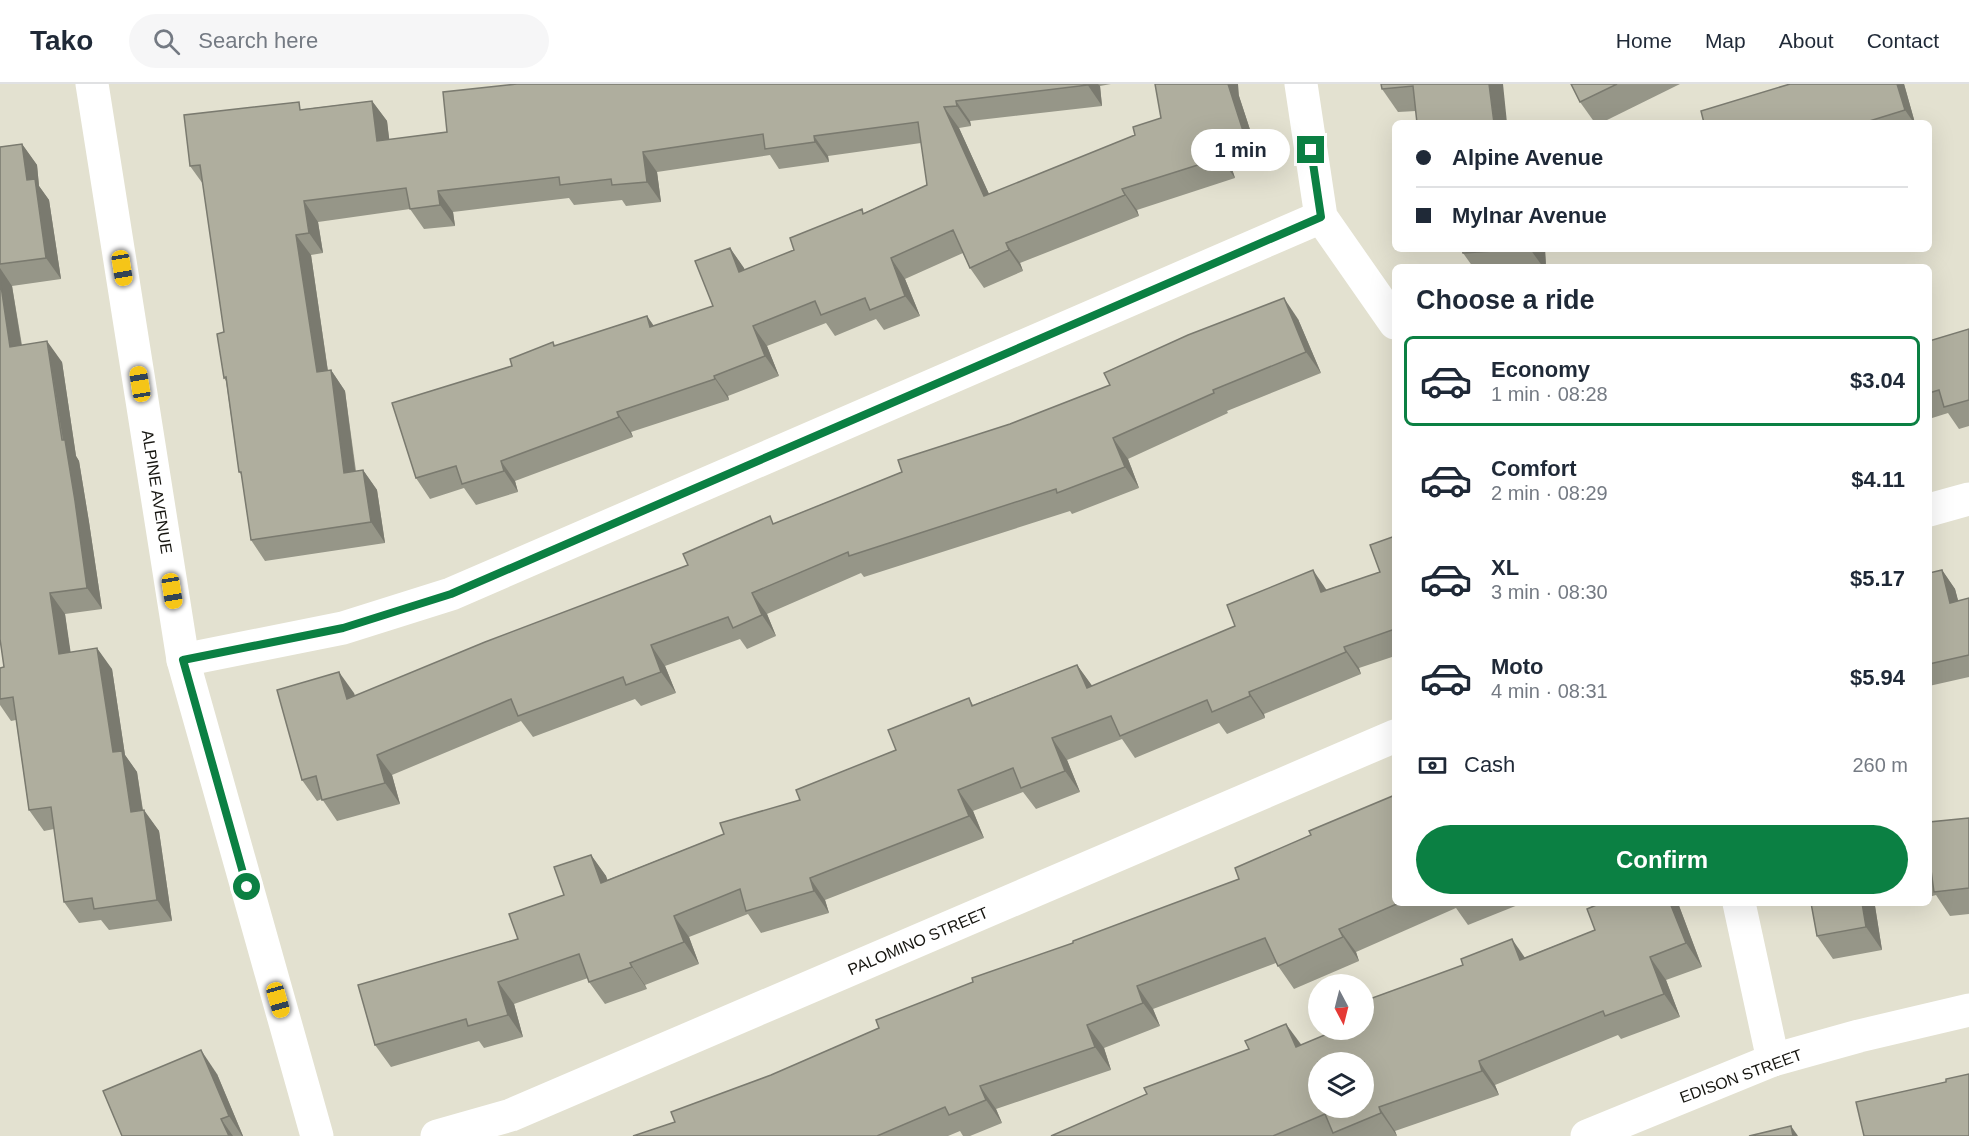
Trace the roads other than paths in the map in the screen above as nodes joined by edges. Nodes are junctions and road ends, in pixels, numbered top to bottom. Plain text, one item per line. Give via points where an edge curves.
1 (93, 84) edge
2 (1301, 84) edge
3 (1321, 217) junction
4 (1392, 319) edge
5 (1969, 499) edge
6 (1932, 509) edge
7 (183, 660) junction
8 (1392, 737) edge
9 (1740, 906) edge
10 (1969, 1011) edge
11 (1773, 1060) junction
12 (317, 1136) edge
13 (437, 1136) edge
14 (1587, 1136) edge

1 - 7 street, ALPINE AVENUE
2 - 3 street
3 - 4 street
3 - 7 street via 451,594 343,628
5 - 6 street
7 - 12 street, ALPINE AVENUE
8 - 13 street, PALOMINO STREET via 511,1116
9 - 11 street
10 - 11 street, EDISON STREET
11 - 14 street, EDISON STREET

